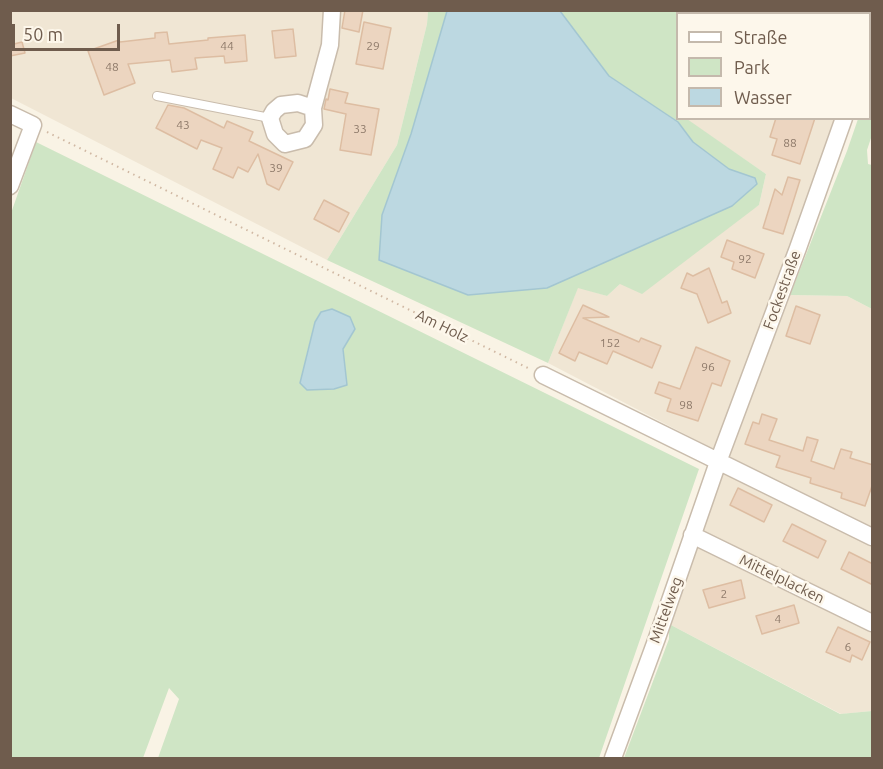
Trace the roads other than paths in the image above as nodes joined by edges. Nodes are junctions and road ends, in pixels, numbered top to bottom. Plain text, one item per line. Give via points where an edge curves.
1 (332, 10) edge
2 (158, 96) dead end
3 (314, 108) junction
4 (10, 114) edge
5 (270, 118) junction
6 (843, 120) edge
7 (10, 186) edge
8 (543, 375) road end
9 (718, 462) junction
10 (692, 535) junction
11 (873, 537) edge
12 (873, 623) edge
13 (613, 759) edge

1 - 3 street via 330,45
2 - 5 lane
3 - 5 street via 298,103 281,105
3 - 5 street via 314,125 305,139 285,144 275,134
4 - 7 street via 33,125
6 - 9 street, Fockestraße
8 - 9 street
9 - 10 street, Mittelweg
9 - 11 street
10 - 12 street, Mittelplacken
10 - 13 street, Mittelweg

